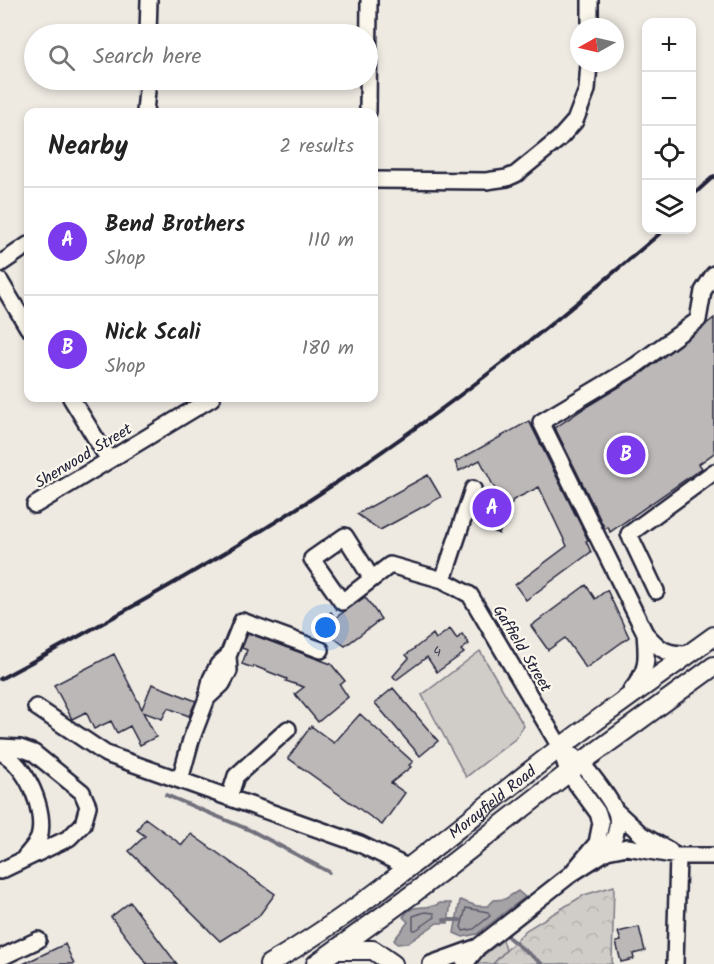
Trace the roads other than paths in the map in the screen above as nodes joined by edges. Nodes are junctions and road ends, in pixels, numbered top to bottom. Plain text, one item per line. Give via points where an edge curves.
1 (148, 0) edge
2 (369, 0) edge
3 (590, 0) edge
4 (590, 18) edge
5 (148, 24) edge
6 (369, 24) edge
7 (588, 72) edge
8 (146, 90) edge
9 (368, 90) edge
10 (145, 108) edge
11 (368, 108) edge
12 (378, 180) edge
13 (24, 248) edge
14 (0, 264) edge
15 (714, 274) edge
16 (0, 281) edge
17 (24, 321) edge
18 (73, 402) edge
19 (205, 402) edge
20 (109, 460) junction
21 (714, 472) edge
22 (473, 489) dead end
23 (35, 505) dead end
24 (372, 579) dead end
25 (443, 580) junction
26 (656, 591) dead end
27 (645, 633) junction
28 (714, 636) edge
29 (321, 650) dead end
30 (690, 654) junction
31 (714, 666) edge
32 (622, 703) junction
33 (36, 707) dead end
34 (288, 729) dead end
35 (0, 747) edge
36 (560, 747) junction
37 (0, 752) edge
38 (575, 767) junction
39 (180, 780) junction
40 (229, 798) junction
41 (617, 812) junction
42 (607, 851) junction
43 (678, 856) junction
44 (714, 856) edge
45 (23, 860) junction
46 (407, 867) junction
47 (0, 871) edge
48 (571, 874) junction
49 (38, 940) dead end
50 (478, 947) junction
51 (338, 950) junction
52 (0, 958) edge
53 (269, 964) edge
54 (316, 964) edge
55 (393, 964) edge
56 (431, 964) edge
57 (465, 964) edge
58 (675, 964) edge

1 - 5 street
2 - 6 street
3 - 4 street
7 - 12 street via 587,90 574,121 559,139 516,174 486,181
8 - 10 street
9 - 11 street
13 - 14 street
15 - 27 street via 703,291 698,320 635,366 541,422
16 - 17 street
18 - 20 street
19 - 20 street, Sherwood Street
20 - 23 street, Sherwood Street
21 - 26 street via 629,534
22 - 25 street
24 - 25 street, Gaffield Street via 390,566
25 - 36 street, Gaffield Street via 471,595
27 - 30 street via 669,653
27 - 32 street via 646,667
28 - 30 main road, Morayfield Road
29 - 39 street via 242,621 228,656 214,672
30 - 32 main road, Morayfield Road
31 - 38 main road, Morayfield Road
32 - 36 main road, Morayfield Road
33 - 39 street via 106,754
34 - 40 street via 236,776
35 - 45 street via 34,753 82,792 88,806 83,824 69,838
36 - 38 street
36 - 46 main road, Morayfield Road
37 - 45 street via 27,777 38,807 38,839
38 - 41 street
38 - 48 street via 598,813 601,834
38 - 51 main road, Morayfield Road
39 - 40 street
40 - 46 street via 360,844
41 - 42 street via 615,838
41 - 43 street via 642,835
42 - 43 street via 627,847
42 - 48 street
43 - 44 street
43 - 58 street
45 - 47 street
46 - 53 main road, Morayfield Road via 320,932
48 - 50 street
49 - 52 street
50 - 56 street
50 - 57 street
51 - 54 main road, Morayfield Road
51 - 55 main road via 373,950

